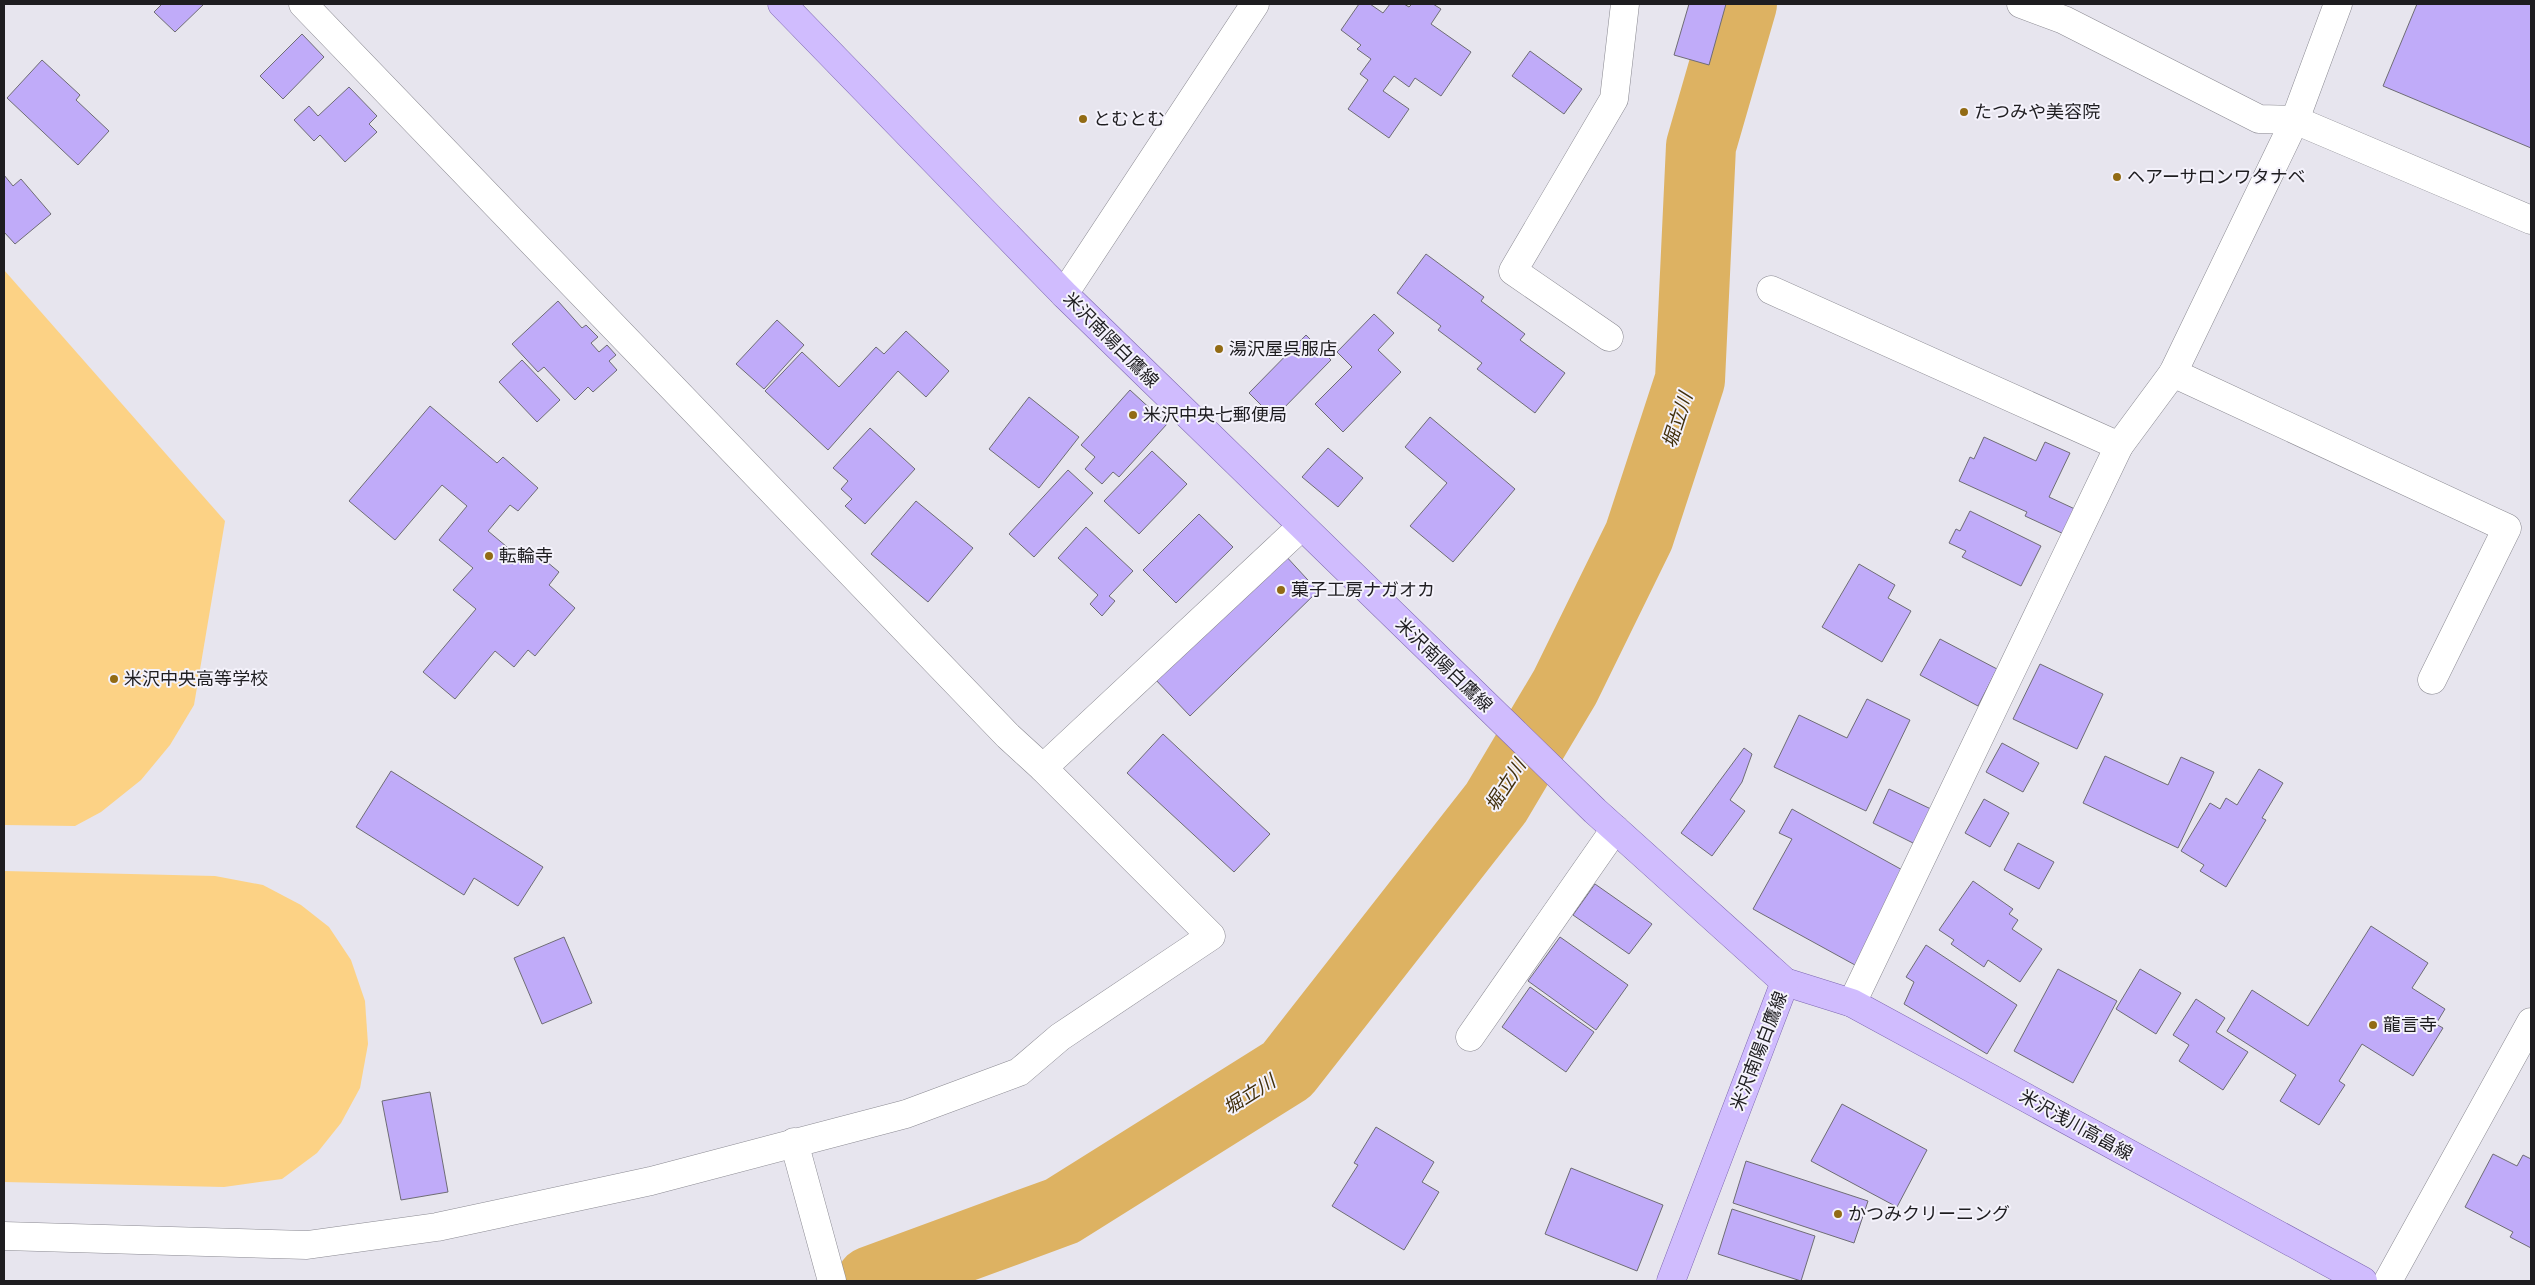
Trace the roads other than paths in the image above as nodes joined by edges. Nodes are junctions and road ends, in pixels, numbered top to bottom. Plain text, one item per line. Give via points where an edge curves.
1 (303, 4) edge
2 (782, 4) edge
3 (1255, 4) edge
4 (1625, 4) edge
5 (2021, 4) edge
6 (2338, 4) edge
7 (2068, 12) edge
8 (2294, 120) junction
9 (2531, 220) edge
10 (1771, 290) dead end
11 (1064, 294) junction
12 (1609, 337) dead end
13 (2173, 373) junction
14 (2119, 446) junction
15 (1301, 527) junction
16 (2432, 680) dead end
17 (1043, 768) junction
18 (1615, 829) junction
19 (1785, 982) junction
20 (1852, 1003) junction
21 (2531, 1022) edge
22 (1470, 1036) dead end
23 (794, 1142) junction
24 (4, 1236) edge
25 (832, 1281) edge
26 (1671, 1281) edge
27 (2362, 1281) edge
28 (2388, 1281) edge

1 - 17 street via 1008,736
2 - 11 main road, 米沢南陽白鷹線
3 - 11 street
4 - 12 street via 1614,99 1513,271
5 - 7 street
6 - 8 street
7 - 8 street via 2259,120
8 - 9 street
8 - 13 street
10 - 14 street
11 - 15 main road, 米沢南陽白鷹線
13 - 14 street
13 - 16 street via 2507,528
14 - 20 street
15 - 17 street
15 - 18 main road, 米沢南陽白鷹線
17 - 23 street via 1211,936 1060,1037 1019,1072 906,1114
18 - 19 main road, 米沢南陽白鷹線
18 - 22 street
19 - 20 main road, 米沢浅川高畠線
19 - 26 main road, 米沢南陽白鷹線
20 - 27 main road, 米沢浅川高畠線
21 - 28 street
23 - 24 street via 651,1181 437,1227 307,1245
23 - 25 street

